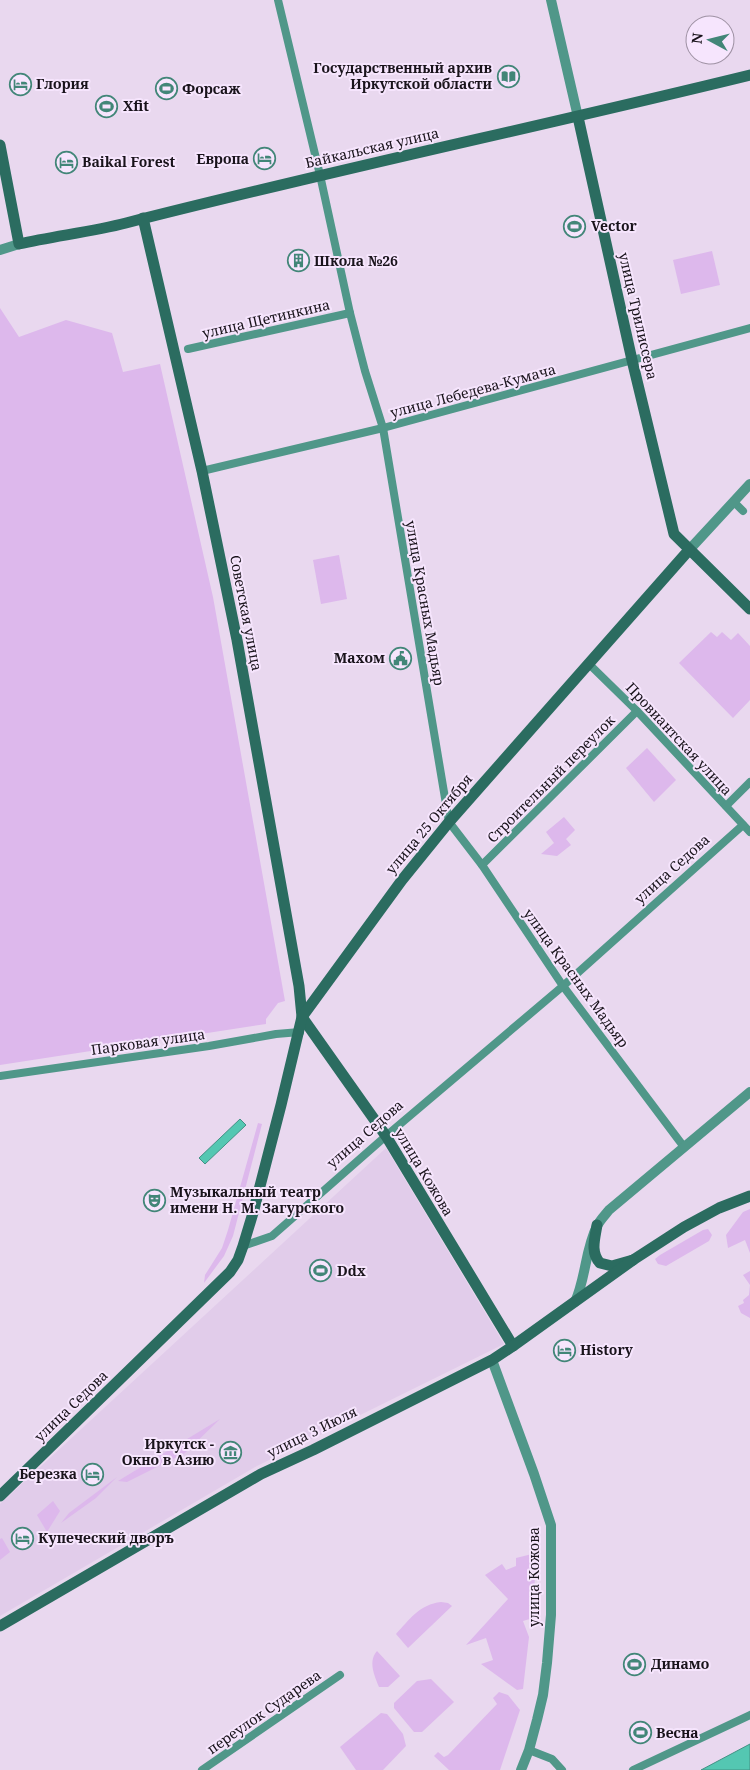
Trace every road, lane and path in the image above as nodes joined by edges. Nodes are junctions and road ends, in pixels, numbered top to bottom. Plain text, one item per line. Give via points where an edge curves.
1 (278, 0) edge
2 (551, 0) edge
3 (750, 75) edge
4 (578, 117) junction
5 (0, 145) edge
6 (320, 175) junction
7 (143, 218) junction
8 (18, 244) junction
9 (0, 250) edge
10 (350, 313) junction
11 (750, 328) edge
12 (188, 349) dead end
13 (632, 360) junction
14 (384, 428) junction
15 (202, 472) junction
16 (750, 484) edge
17 (734, 502) junction
18 (743, 511) dead end
19 (689, 550) junction
20 (750, 609) edge
21 (589, 664) junction
22 (637, 712) junction
23 (750, 782) edge
24 (726, 806) junction
25 (449, 822) junction
26 (743, 825) junction
27 (750, 832) edge
28 (482, 865) junction
29 (563, 986) junction
30 (302, 1017) junction
31 (300, 1032) junction
32 (0, 1076) edge
33 (750, 1092) edge
34 (386, 1136) junction
35 (684, 1146) junction
36 (750, 1196) edge
37 (598, 1225) junction
38 (243, 1246) junction
39 (633, 1260) junction
40 (575, 1302) junction
41 (513, 1346) junction
42 (492, 1360) junction
43 (0, 1496) edge
44 (0, 1626) edge
45 (340, 1675) dead end
46 (750, 1715) edge
47 (529, 1750) junction
48 (202, 1770) edge
49 (521, 1770) edge
50 (562, 1770) edge
51 (633, 1770) edge

1 - 6 street, улица Красных Мадьяр
2 - 4 street, улица Трилиссера
3 - 4 main road, Байкальская улица
4 - 6 main road, Байкальская улица
4 - 13 main road, улица Трилиссера
5 - 8 main road
6 - 7 main road, Байкальская улица
6 - 10 street, улица Красных Мадьяр
7 - 8 main road, Байкальская улица
7 - 15 main road, Советская улица
8 - 9 street, Байкальская улица
10 - 12 street, улица Щетинкина
10 - 14 street, улица Красных Мадьяр
11 - 13 street, улица Лебедева-Кумача
13 - 14 street, улица Лебедева-Кумача
13 - 19 main road, улица Трилиссера via 674,534
14 - 15 street, улица Лебедева-Кумача
14 - 25 street, улица Красных Мадьяр
15 - 30 main road, Советская улица via 238,640
16 - 17 street, улица 25 Октября
17 - 18 street
17 - 19 street, улица 25 Октября
19 - 20 main road, улица Трилиссера
19 - 21 main road, улица 25 Октября
21 - 22 street, Провиантская улица
21 - 25 main road, улица 25 Октября
22 - 24 street, Провиантская улица
22 - 28 street, Строительный переулок
23 - 24 street
24 - 26 street, Провиантская улица
25 - 28 street, улица Красных Мадьяр
25 - 30 main road, улица 25 Октября via 402,880
26 - 27 street, Провиантская улица
26 - 29 street, улица Седова
28 - 29 street, улица Красных Мадьяр
29 - 34 street, улица Седова
29 - 35 street, улица Красных Мадьяр
30 - 31 main road, улица 25 Октября
30 - 34 main road, улица Кожова
31 - 32 street, Парковая улица
31 - 38 main road, улица 25 Октября
33 - 35 street
34 - 38 street, улица Седова via 272,1236
34 - 41 main road, улица Кожова
35 - 37 street via 609,1210
36 - 39 main road, улица 3 Июля via 684,1227
37 - 39 main road via 594,1249 599,1262 612,1266
37 - 40 street
38 - 43 main road, улица Седова via 230,1272
39 - 40 main road, улица 3 Июля
40 - 41 main road, улица 3 Июля
41 - 42 main road, улица 3 Июля
42 - 44 main road, улица 3 Июля via 262,1474
42 - 47 street, улица Кожова via 551,1525 551,1615 547,1663 543,1695
45 - 48 street, переулок Сударева
46 - 51 street
47 - 49 street, улица Кожова
47 - 50 street via 552,1759

